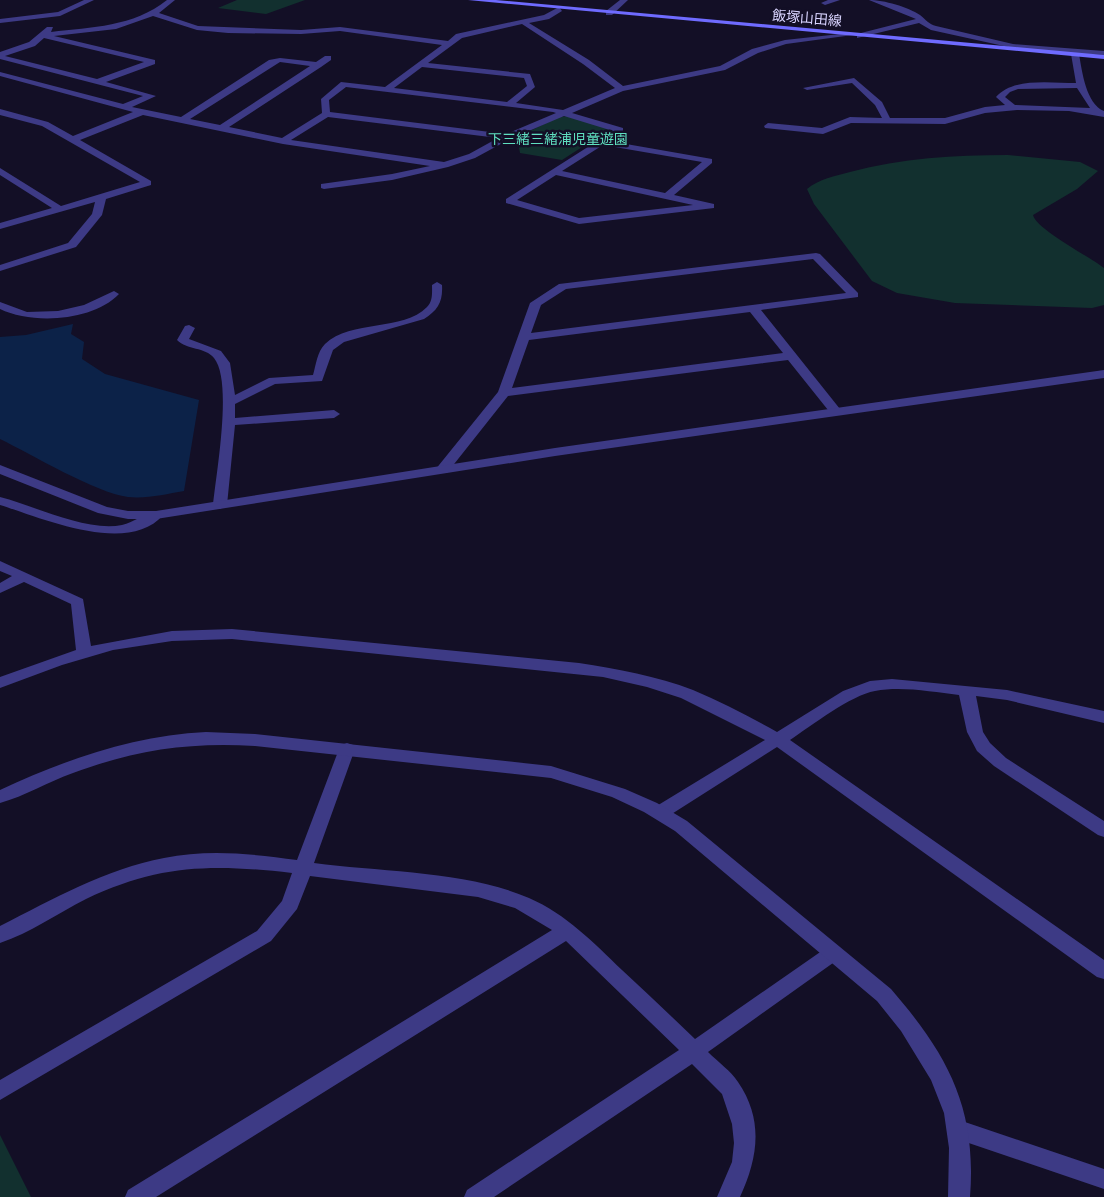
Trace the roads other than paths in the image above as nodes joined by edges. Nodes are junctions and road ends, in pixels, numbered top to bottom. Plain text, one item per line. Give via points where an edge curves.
1 (90, 0) edge
2 (171, 0) edge
3 (472, 0) edge
4 (562, 0) edge
5 (624, 0) edge
6 (836, 0) edge
7 (873, 0) edge
8 (825, 3) dead end
9 (559, 9) junction
10 (575, 10) junction
11 (609, 13) junction
12 (60, 14) junction
13 (155, 14) junction
14 (921, 20) junction
15 (0, 21) edge
16 (523, 22) junction
17 (45, 35) junction
18 (849, 35) junction
19 (860, 36) junction
20 (447, 43) junction
21 (1075, 54) junction
22 (1104, 55) edge
23 (0, 56) edge
24 (328, 58) dead end
25 (418, 64) junction
26 (318, 65) junction
27 (0, 74) edge
28 (98, 82) junction
29 (1080, 85) junction
30 (807, 88) dead end
31 (387, 89) junction
32 (621, 89) junction
33 (509, 104) junction
34 (123, 107) junction
35 (1014, 108) junction
36 (142, 112) junction
37 (562, 112) junction
38 (1100, 112) edge
39 (326, 114) junction
40 (3, 115) edge
41 (183, 120) junction
42 (887, 120) junction
43 (768, 126) dead end
44 (221, 129) junction
45 (507, 137) junction
46 (72, 140) junction
47 (283, 141) junction
48 (600, 142) junction
49 (445, 165) junction
50 (0, 171) edge
51 (554, 172) junction
52 (324, 186) dead end
53 (666, 196) junction
54 (101, 197) junction
55 (60, 209) junction
56 (0, 226) edge
57 (0, 267) edge
58 (437, 285) dead end
59 (114, 294) dead end
60 (0, 305) edge
61 (754, 309) junction
62 (189, 328) dead end
63 (525, 337) junction
64 (791, 356) junction
65 (1104, 374) edge
66 (504, 393) junction
67 (229, 402) junction
68 (836, 412) junction
69 (334, 414) dead end
70 (227, 422) junction
71 (0, 469) edge
72 (442, 470) junction
73 (0, 501) edge
74 (219, 505) junction
75 (156, 515) junction
76 (0, 565) edge
77 (24, 576) junction
78 (0, 589) edge
79 (84, 653) junction
80 (0, 683) edge
81 (966, 690) junction
82 (1104, 717) edge
83 (777, 739) junction
84 (348, 749) junction
85 (0, 796) edge
86 (661, 812) junction
87 (1104, 830) edge
88 (303, 869) junction
89 (566, 931) junction
90 (0, 935) edge
91 (833, 953) junction
92 (1104, 971) edge
93 (694, 1051) junction
94 (0, 1091) edge
95 (959, 1130) junction
96 (1104, 1179) edge
97 (136, 1197) edge
98 (475, 1197) edge
99 (728, 1197) edge
100 (959, 1197) edge

1 - 12 street
2 - 13 street
3 - 9 main road, 飯塚山田線
4 - 10 street
5 - 11 street
6 - 8 street
7 - 14 street
9 - 10 main road, 飯塚山田線
9 - 16 street via 546,17
10 - 11 main road, 飯塚山田線
11 - 18 main road, 飯塚山田線
12 - 15 street
12 - 17 street
13 - 17 street via 112,27
13 - 20 street via 197,27 228,31 340,29
14 - 19 street
14 - 21 street via 934,28 1013,46
16 - 20 street via 459,36
16 - 32 street
17 - 23 street
17 - 28 street via 152,62
18 - 19 main road, 飯塚山田線
18 - 32 street via 785,42 755,51 722,68
19 - 21 main road, 飯塚山田線
20 - 25 street
21 - 22 street
21 - 29 street
23 - 28 street
24 - 26 street
25 - 31 street
25 - 33 street via 527,75 531,87
26 - 41 street via 272,62
26 - 44 street
27 - 34 street
28 - 34 street via 152,96
29 - 35 street via 1013,88 1000,97
29 - 38 street
30 - 42 street via 854,80 879,104
31 - 33 street
31 - 39 street via 344,84 325,99
32 - 37 street
33 - 37 street
34 - 36 street
35 - 38 street
35 - 42 street via 983,110 958,120
36 - 41 street
36 - 46 street
37 - 45 street
37 - 48 street via 620,130
39 - 45 street
39 - 47 street
40 - 46 street via 45,124
41 - 44 street
42 - 43 street via 850,120 823,131
44 - 47 street
45 - 49 street
46 - 54 street via 148,183
47 - 49 street
48 - 51 street
48 - 53 street via 709,161
49 - 52 street
50 - 55 street
51 - 53 street
51 - 53 street via 509,201 579,220 711,206
54 - 55 street
54 - 57 street via 97,215 72,245
55 - 56 street
58 - 67 street via 432,310 421,317 351,333 327,348 318,378 273,381
59 - 60 street via 80,309 31,316
61 - 63 street
61 - 63 street via 854,295 816,256 563,286 536,303
61 - 64 street
62 - 67 street via 183,340 216,351 222,358 228,373
63 - 66 street
64 - 66 street
64 - 68 street
65 - 68 street
66 - 72 street
67 - 70 street
68 - 72 street
69 - 70 street
70 - 74 street
71 - 75 street via 104,510
72 - 74 street
73 - 75 street via 113,530 134,526
74 - 75 street
76 - 77 street
77 - 78 street
77 - 79 street via 78,602
79 - 80 street
79 - 83 street via 153,638 232,634 579,668 675,690
81 - 82 street via 1025,698
81 - 83 street via 870,686
81 - 87 street via 975,732 983,747
83 - 86 street
83 - 92 street
84 - 85 street via 255,740 192,739 106,755
84 - 86 street via 550,771 588,781
84 - 88 street
86 - 91 street
88 - 89 street via 492,893 541,912
88 - 90 street via 234,862 168,864 124,874 86,890
88 - 94 street via 290,904 264,936
89 - 93 street
89 - 97 street
91 - 93 street
91 - 95 street via 884,995 910,1024 948,1095
93 - 98 street
93 - 99 street via 730,1088 740,1111 743,1161
95 - 96 street
95 - 100 street

